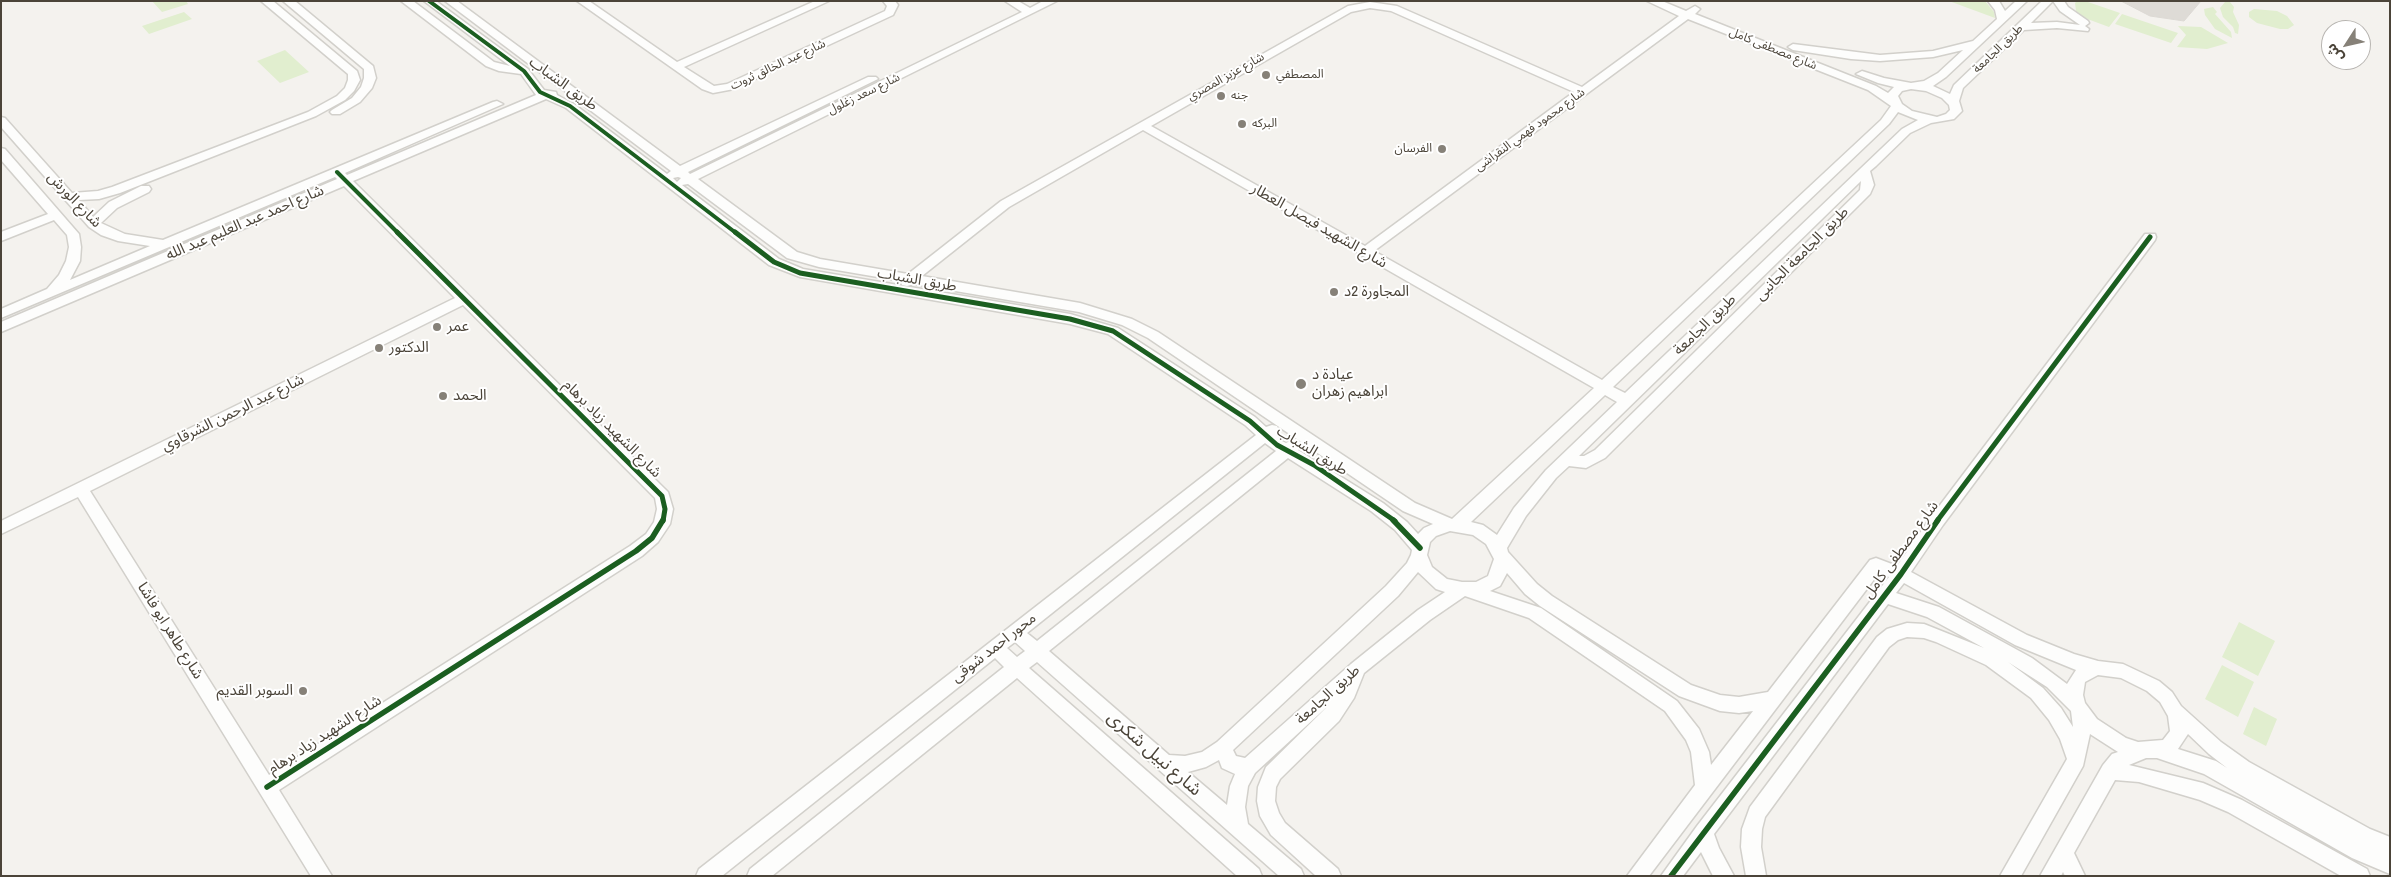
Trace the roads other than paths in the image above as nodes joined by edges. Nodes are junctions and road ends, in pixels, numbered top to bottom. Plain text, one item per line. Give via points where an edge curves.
1 (266, 1) edge
2 (288, 1) edge
3 (406, 1) edge
4 (429, 1) edge
5 (450, 1) edge
6 (582, 1) edge
7 (824, 1) edge
8 (888, 1) edge
9 (1052, 1) edge
10 (1652, 1) edge
11 (1676, 1) edge
12 (1993, 1) edge
13 (2004, 1) edge
14 (2058, 1) edge
15 (2020, 3) edge
16 (1023, 5) edge
17 (2042, 7) edge
18 (1691, 12) junction
19 (306, 16) junction
20 (2002, 20) junction
21 (290, 22) junction
22 (2022, 26) junction
23 (1976, 43) junction
24 (1793, 47) junction
25 (676, 66) junction
26 (524, 71) junction
27 (561, 82) junction
28 (1914, 86) junction
29 (540, 91) junction
30 (1583, 92) junction
31 (1953, 101) junction
32 (1895, 103) junction
33 (1, 120) edge
34 (1929, 120) junction
35 (1142, 125) junction
36 (1, 152) edge
37 (39, 163) junction
38 (1864, 171) junction
39 (18, 172) junction
40 (685, 175) junction
41 (341, 176) junction
42 (669, 182) junction
43 (69, 196) junction
44 (53, 211) junction
45 (93, 224) junction
46 (1, 227) edge
47 (1, 237) edge
48 (2150, 237) dead end
49 (166, 244) junction
50 (1366, 252) junction
51 (911, 279) junction
52 (898, 290) junction
53 (52, 293) junction
54 (464, 299) junction
55 (1686, 309) junction
56 (1, 314) edge
57 (1709, 321) junction
58 (1, 327) edge
59 (1603, 387) junction
60 (1627, 401) junction
61 (1283, 421) junction
62 (1264, 436) junction
63 (1304, 436) junction
64 (1287, 450) junction
65 (1566, 460) junction
66 (80, 488) junction
67 (1454, 525) junction
68 (1, 528) edge
69 (1420, 551) junction
70 (1500, 551) junction
71 (1901, 574) junction
72 (1465, 590) junction
73 (1884, 596) junction
74 (1015, 632) junction
75 (995, 648) junction
76 (1036, 651) junction
77 (1016, 667) junction
78 (2098, 668) junction
79 (1358, 669) junction
80 (1700, 698) junction
81 (1773, 698) junction
82 (2079, 709) junction
83 (2174, 709) junction
84 (1682, 719) junction
85 (1122, 725) junction
86 (1102, 743) junction
87 (1223, 748) junction
88 (2152, 750) junction
89 (2076, 760) junction
90 (1164, 763) junction
91 (1248, 767) junction
92 (2110, 771) junction
93 (267, 787) junction
94 (1705, 787) junction
95 (1239, 828) junction
96 (1704, 832) junction
97 (2362, 844) junction
98 (2390, 846) edge
99 (2064, 853) junction
100 (2390, 865) edge
101 (2018, 873) edge
102 (2356, 874) edge
103 (322, 876) edge
104 (706, 876) edge
105 (757, 876) edge
106 (1252, 876) edge
107 (1294, 876) edge
108 (1331, 876) edge
109 (1637, 876) edge
110 (1671, 876) edge
111 (1724, 876) edge
112 (1756, 876) edge
113 (2050, 876) edge
114 (2075, 876) edge

1 - 21 street
2 - 19 street
3 - 26 street via 490,64
4 - 26 street, طريق الشباب
5 - 27 street, طريق الشباب
6 - 25 street, شارع عبد الخالق ثروت
7 - 25 street
8 - 25 street, شارع عبد الخالق ثروت via 893,6 889,13 722,90 706,87
9 - 16 street, شارع سعد زغلول
10 - 18 street, شارع مصطفى كامل
11 - 18 street, شارع مصطفى كامل
12 - 20 street
13 - 15 street
14 - 22 street via 2084,26
15 - 17 street
15 - 20 street, طريق الجامعة
16 - 40 street, شارع سعد زغلول
17 - 22 street, طريق الجامعة
18 - 24 street, شارع مصطفى كامل
18 - 30 street, شارع محمود فهمي النقراشى
18 - 32 street, شارع مصطفى كامل via 1872,88
19 - 21 street
19 - 45 street via 369,68 366,88 356,100 304,126 126,198 113,205
20 - 23 street, طريق الجامعة
21 - 43 street via 352,73 354,80 341,98 312,114 116,190 91,196
22 - 31 street, طريق الجامعة via 1958,87
23 - 24 street via 1933,54 1889,57 1851,56
23 - 28 street, طريق الجامعة via 1942,75 1928,84
24 - 28 street, شارع مصطفى كامل via 1868,77
26 - 29 street, طريق الشباب
27 - 29 street, شارع احمد عبد العليم عبد الله via 558,92
27 - 40 street, طريق الشباب
28 - 31 street, شارع مصطفى كامل via 1938,91
28 - 32 street, طريق الجامعة via 1894,92
29 - 41 street, شارع احمد عبد العليم عبد الله
29 - 42 street, طريق الشباب via 570,106
30 - 35 street, شارع عزيز المصري via 1404,12 1382,6 1362,6 1340,13
30 - 50 street, شارع محمود فهمي النقراشى
31 - 34 street, طريق الجامعة via 1957,107 1954,115
32 - 34 street, شارع مصطفى كامل via 1914,116
32 - 55 street, طريق الجامعة via 1884,122
33 - 37 street, شارع الورش
34 - 38 street, طريق الجامعة via 1906,131
35 - 50 street, شارع الشهيد فيصل العطار
35 - 51 street, شارع عزيز المصري via 1005,204
36 - 39 street, شارع الورش
37 - 39 street
37 - 43 street, شارع الورش
38 - 57 street, طريق الجامعة
38 - 65 street, طريق الجامعة الجانبى via 1868,185 1866,191 1607,448 1586,462
39 - 44 street, شارع الورش
40 - 42 street, شارع سعد زغلول
40 - 51 street, طريق الشباب via 792,254 819,263
41 - 49 street, شارع احمد عبد العليم عبد الله
41 - 54 street, شارع الشهيد زياد برهام
41 - 58 street, شارع احمد عبد العليم عبد الله
42 - 52 street, طريق الشباب via 764,255 786,268
43 - 45 street, شارع الورش
44 - 46 street
44 - 47 street
44 - 53 street, شارع الورش via 73,234 76,247 73,261
45 - 49 street, شارع الورش via 123,238
48 - 71 street, شارع مصطفى كامل via 1937,521
49 - 53 street, شارع احمد عبد العليم عبد الله
50 - 59 street, شارع الشهيد فيصل العطار
51 - 52 street, شارع عزيز المصري
51 - 61 street, طريق الشباب via 1080,308 1128,322 1153,335
52 - 62 street, طريق الشباب via 1077,320 1113,331 1250,421
53 - 56 street, شارع احمد عبد العليم عبد الله
54 - 66 street, شارع عبد الرحمن الشرقاوي
54 - 93 street, شارع الشهيد زياد برهام via 662,496 665,509 662,524 652,538 636,551
55 - 57 street
55 - 59 street, طريق الجامعة
57 - 60 street, طريق الجامعة
59 - 60 street, شارع الشهيد فيصل العطار
59 - 67 street, طريق الجامعة
60 - 65 street, طريق الجامعة
61 - 62 street, محور احمد شوقى
61 - 63 street, طريق الشباب
62 - 64 street, طريق الشباب
62 - 74 street, محور احمد شوقى
63 - 64 street, محور احمد شوقى
63 - 67 street, طريق الشباب via 1409,507
64 - 69 street, طريق الشباب via 1390,516 1412,536
64 - 76 street, محور احمد شوقى
65 - 70 street, طريق الجامعة via 1520,512
66 - 68 street, شارع عبد الرحمن الشرقاوي
66 - 93 street, شارع طاهر ابو فاشا
67 - 69 street via 1430,532 1423,539
67 - 70 street via 1485,534
69 - 72 street via 1426,571 1433,578 1452,588
69 - 87 street via 1413,567 1392,591
70 - 72 street via 1502,567 1494,580
70 - 80 street via 1531,589 1546,601
71 - 73 street, شارع مصطفى كامل
71 - 78 street via 2021,640 2071,661
71 - 81 street, شارع مصطفى كامل via 1876,565
72 - 79 street, طريق الجامعة via 1424,615
72 - 84 street via 1536,614 1671,706
73 - 82 street via 1933,612 1988,640 2053,682
73 - 96 street, شارع مصطفى كامل
74 - 75 street, محور احمد شوقى
74 - 76 street, شارع نبيل شكرى
75 - 77 street, شارع نبيل شكرى
75 - 104 street, محور احمد شوقى
76 - 77 street, محور احمد شوقى
76 - 85 street, شارع نبيل شكرى
77 - 86 street, شارع نبيل شكرى
77 - 105 street, محور احمد شوقى
78 - 82 street via 2087,671 2075,685 2074,695
78 - 83 street via 2123,671 2138,677 2166,697
79 - 91 street, طريق الجامعة
79 - 108 street via 1348,693 1333,715 1273,773 1266,801 1278,830
80 - 81 street via 1739,705
80 - 84 street
81 - 94 street, شارع مصطفى كامل
82 - 88 street via 2091,725 2121,745
82 - 89 street via 2082,726
83 - 88 street via 2180,724 2176,741
83 - 97 street via 2215,748 2242,768
84 - 94 street via 1700,752
85 - 86 street
85 - 90 street, شارع نبيل شكرى
86 - 106 street, شارع نبيل شكرى
87 - 90 street via 1199,761
87 - 91 street via 1234,766
88 - 92 street via 2119,760
88 - 97 street via 2209,767
89 - 101 street
89 - 112 street via 2068,736 2055,714 2037,693 2007,671 1967,647 1924,631 1908,630 1893,634 1860,671 1757,812 1751,847
90 - 95 street, شارع نبيل شكرى
91 - 95 street, طريق الجامعة via 1239,786 1236,807
92 - 99 street
92 - 102 street via 2155,778 2203,792 2235,806
93 - 103 street, شارع طاهر ابو فاشا
94 - 109 street, شارع مصطفى كامل
95 - 107 street, شارع نبيل شكرى
96 - 110 street, شارع مصطفى كامل
96 - 111 street
97 - 98 street
97 - 100 street
97 - 102 street
99 - 113 street
99 - 114 street

